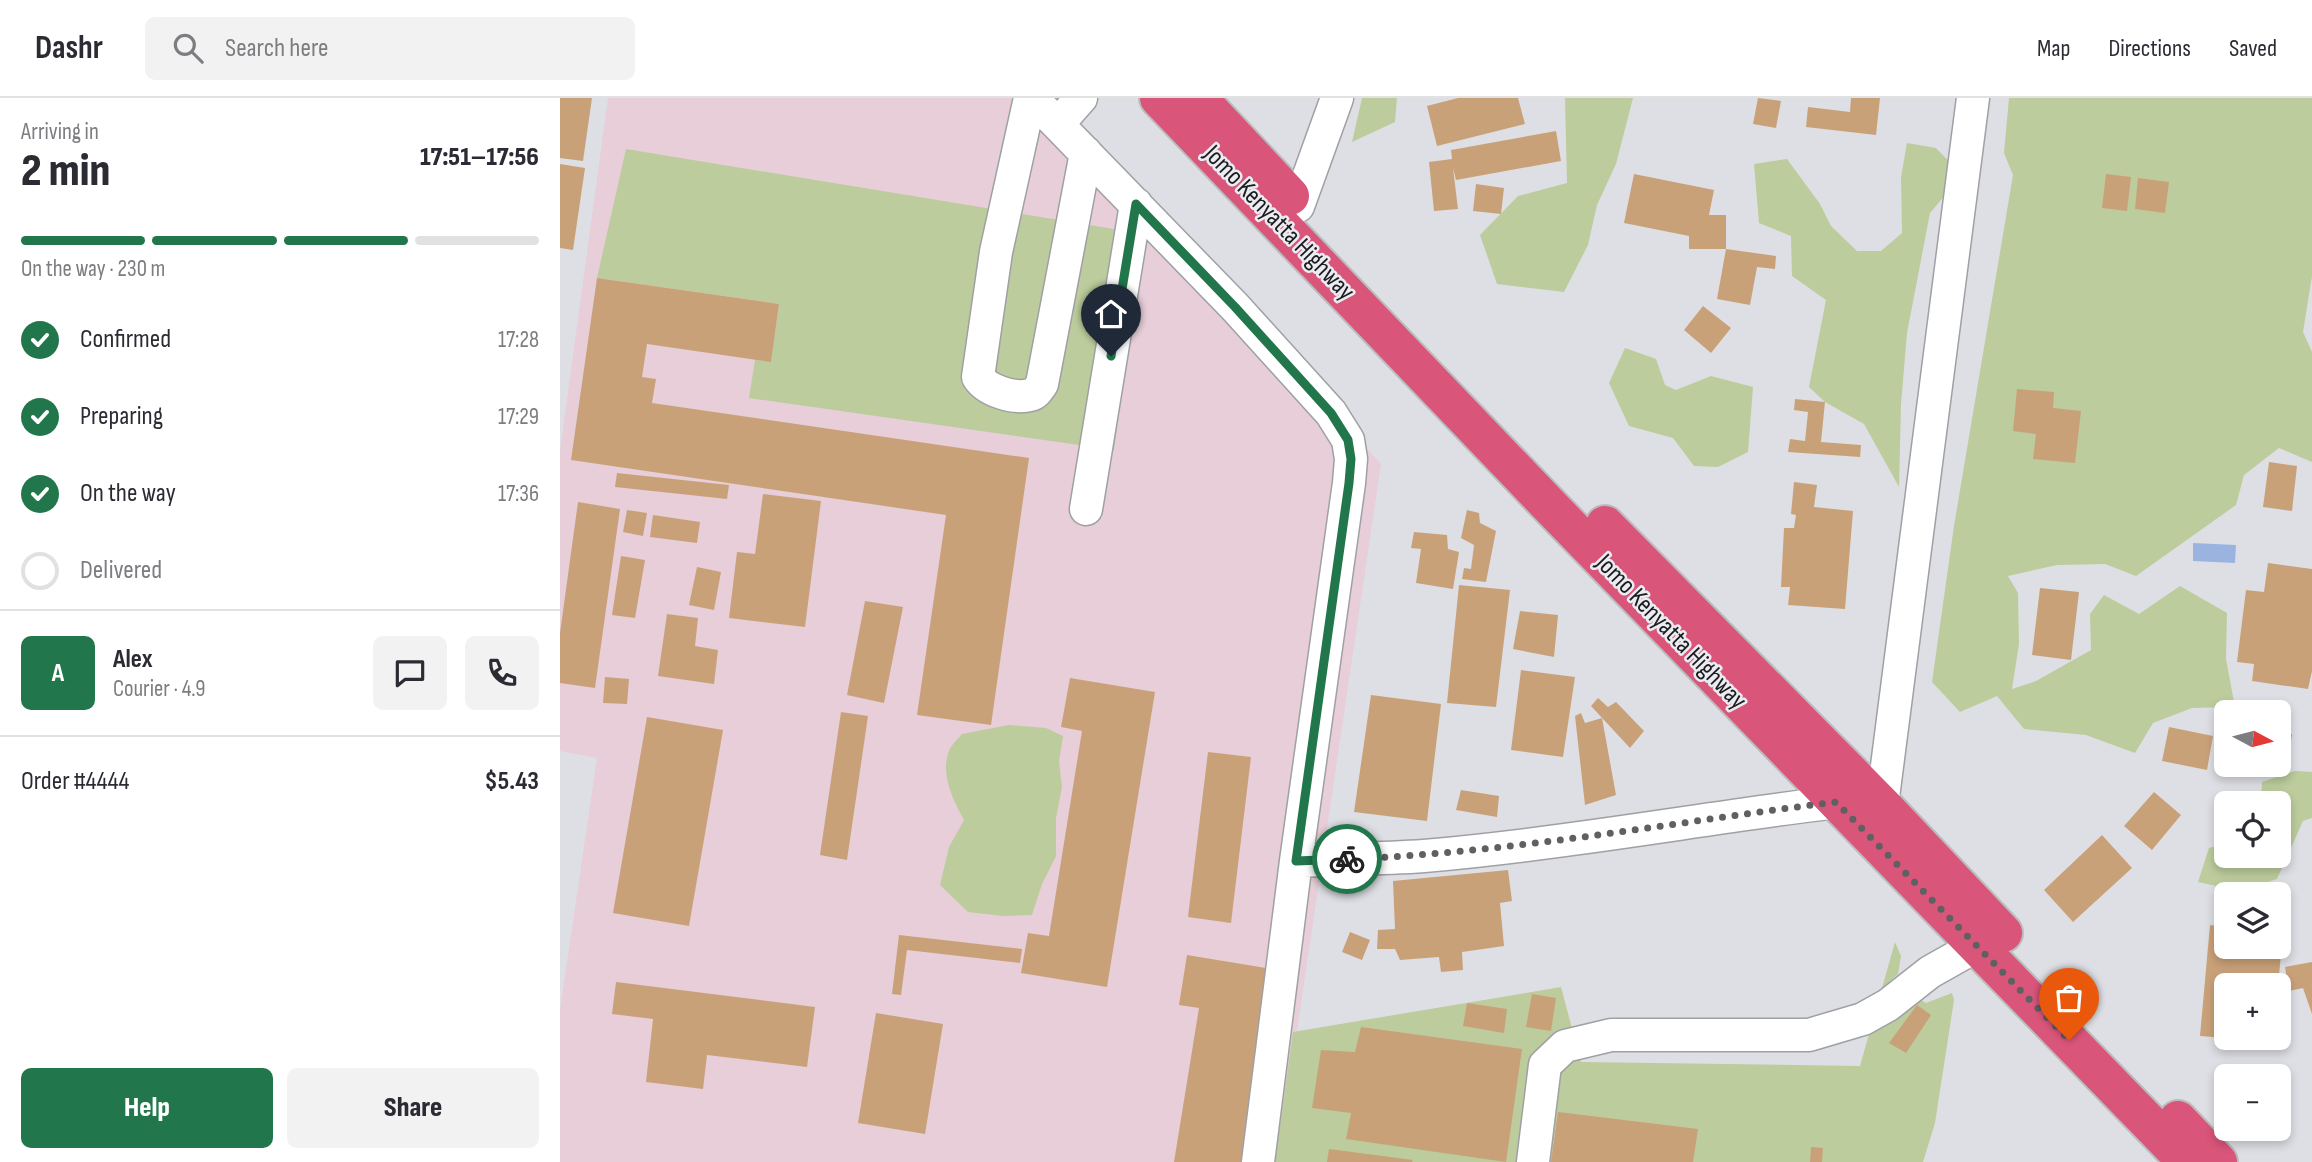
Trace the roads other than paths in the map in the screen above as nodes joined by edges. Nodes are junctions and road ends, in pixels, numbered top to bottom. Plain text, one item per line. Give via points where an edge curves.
1 (1031, 98) edge
2 (1082, 98) edge
3 (1159, 98) edge
4 (1198, 98) edge
5 (1337, 98) edge
6 (1973, 98) edge
7 (1058, 124) junction
8 (1086, 153) junction
9 (1136, 204) junction
10 (1298, 206) junction
11 (1086, 509) dead end
12 (1836, 802) junction
13 (1882, 805) junction
14 (1296, 861) junction
15 (1978, 945) junction
16 (1258, 1162) edge
17 (1533, 1162) edge
18 (2187, 1162) edge
19 (2218, 1162) edge

1 - 7 street
1 - 8 street via 996,252 978,377 997,392 1029,396 1042,383
2 - 7 street
3 - 12 highway, Jomo Kenyatta Highway
4 - 10 highway, Jomo Kenyatta Highway
5 - 10 street
6 - 13 street
7 - 8 street
8 - 9 street
9 - 11 street
9 - 14 street via 1331,413 1348,440 1349,483
10 - 13 highway, Jomo Kenyatta Highway
12 - 14 street via 1461,852
12 - 15 highway, Jomo Kenyatta Highway
13 - 19 highway, Jomo Kenyatta Highway
14 - 16 street
15 - 17 street via 1863,1019 1809,1035 1611,1035 1564,1046 1545,1065
15 - 18 highway, Jomo Kenyatta Highway

